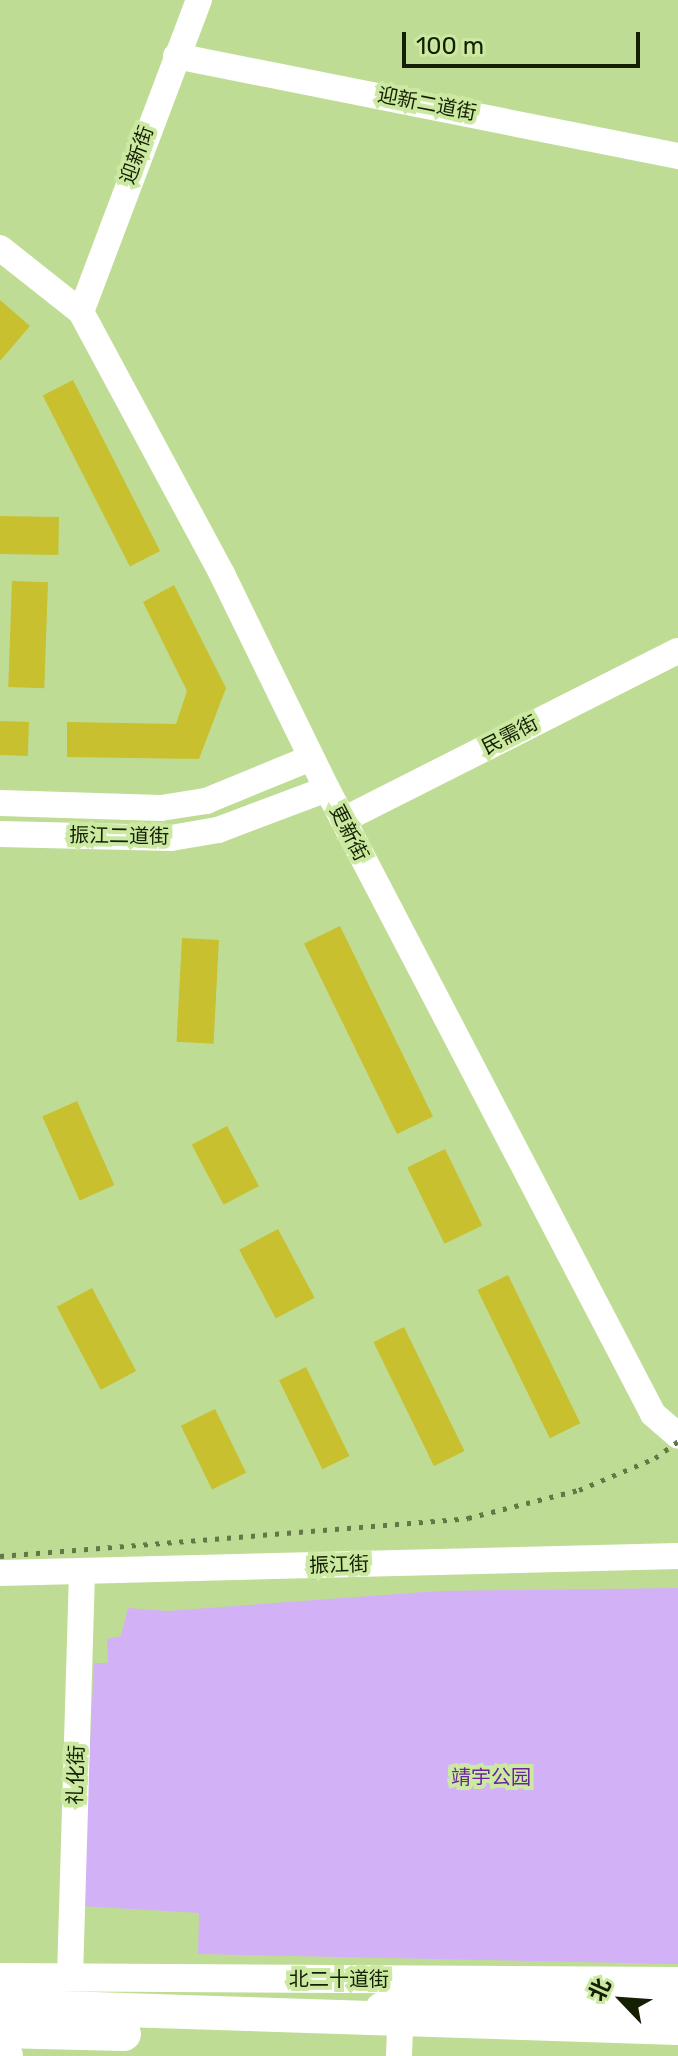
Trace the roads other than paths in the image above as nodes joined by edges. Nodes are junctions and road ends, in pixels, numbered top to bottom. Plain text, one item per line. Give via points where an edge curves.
1 (199, 0) edge
2 (176, 56) junction
3 (678, 156) edge
4 (0, 248) edge
5 (81, 312) junction
6 (678, 651) edge
7 (311, 758) junction
8 (327, 789) junction
9 (0, 803) edge
10 (343, 820) junction
11 (0, 834) edge
12 (678, 1436) edge
13 (678, 1556) edge
14 (0, 1573) edge
15 (82, 1573) junction
16 (0, 1977) edge
17 (70, 1977) junction
18 (401, 1979) junction
19 (678, 1981) edge
20 (678, 2001) edge
21 (0, 2006) edge
22 (288, 2019) junction
23 (678, 2028) edge
24 (0, 2031) edge
25 (678, 2049) edge
26 (0, 2056) edge
27 (6, 2056) edge
28 (399, 2056) edge

1 - 2 street, 迎新街
2 - 3 street, 迎新二道街
2 - 5 street, 迎新街
4 - 5 street, 更新街
5 - 7 street, 更新街 via 222,574
6 - 10 street, 民需街
7 - 8 street, 更新街
7 - 9 street, 振江二道街 via 206,801 161,808
8 - 10 street, 更新街
8 - 11 street, 振江二道街 via 218,830 171,838
10 - 12 street, 更新街 via 653,1414
13 - 15 street, 振江街
14 - 15 street, 振江街
15 - 17 street, 礼化街
16 - 17 main road, 北二十道街
17 - 18 main road, 北二十道街
18 - 19 main road, 北二十道街
18 - 28 street
20 - 22 main road via 439,2000
21 - 22 highway
22 - 23 highway
24 - 25 highway
26 - 27 highway

